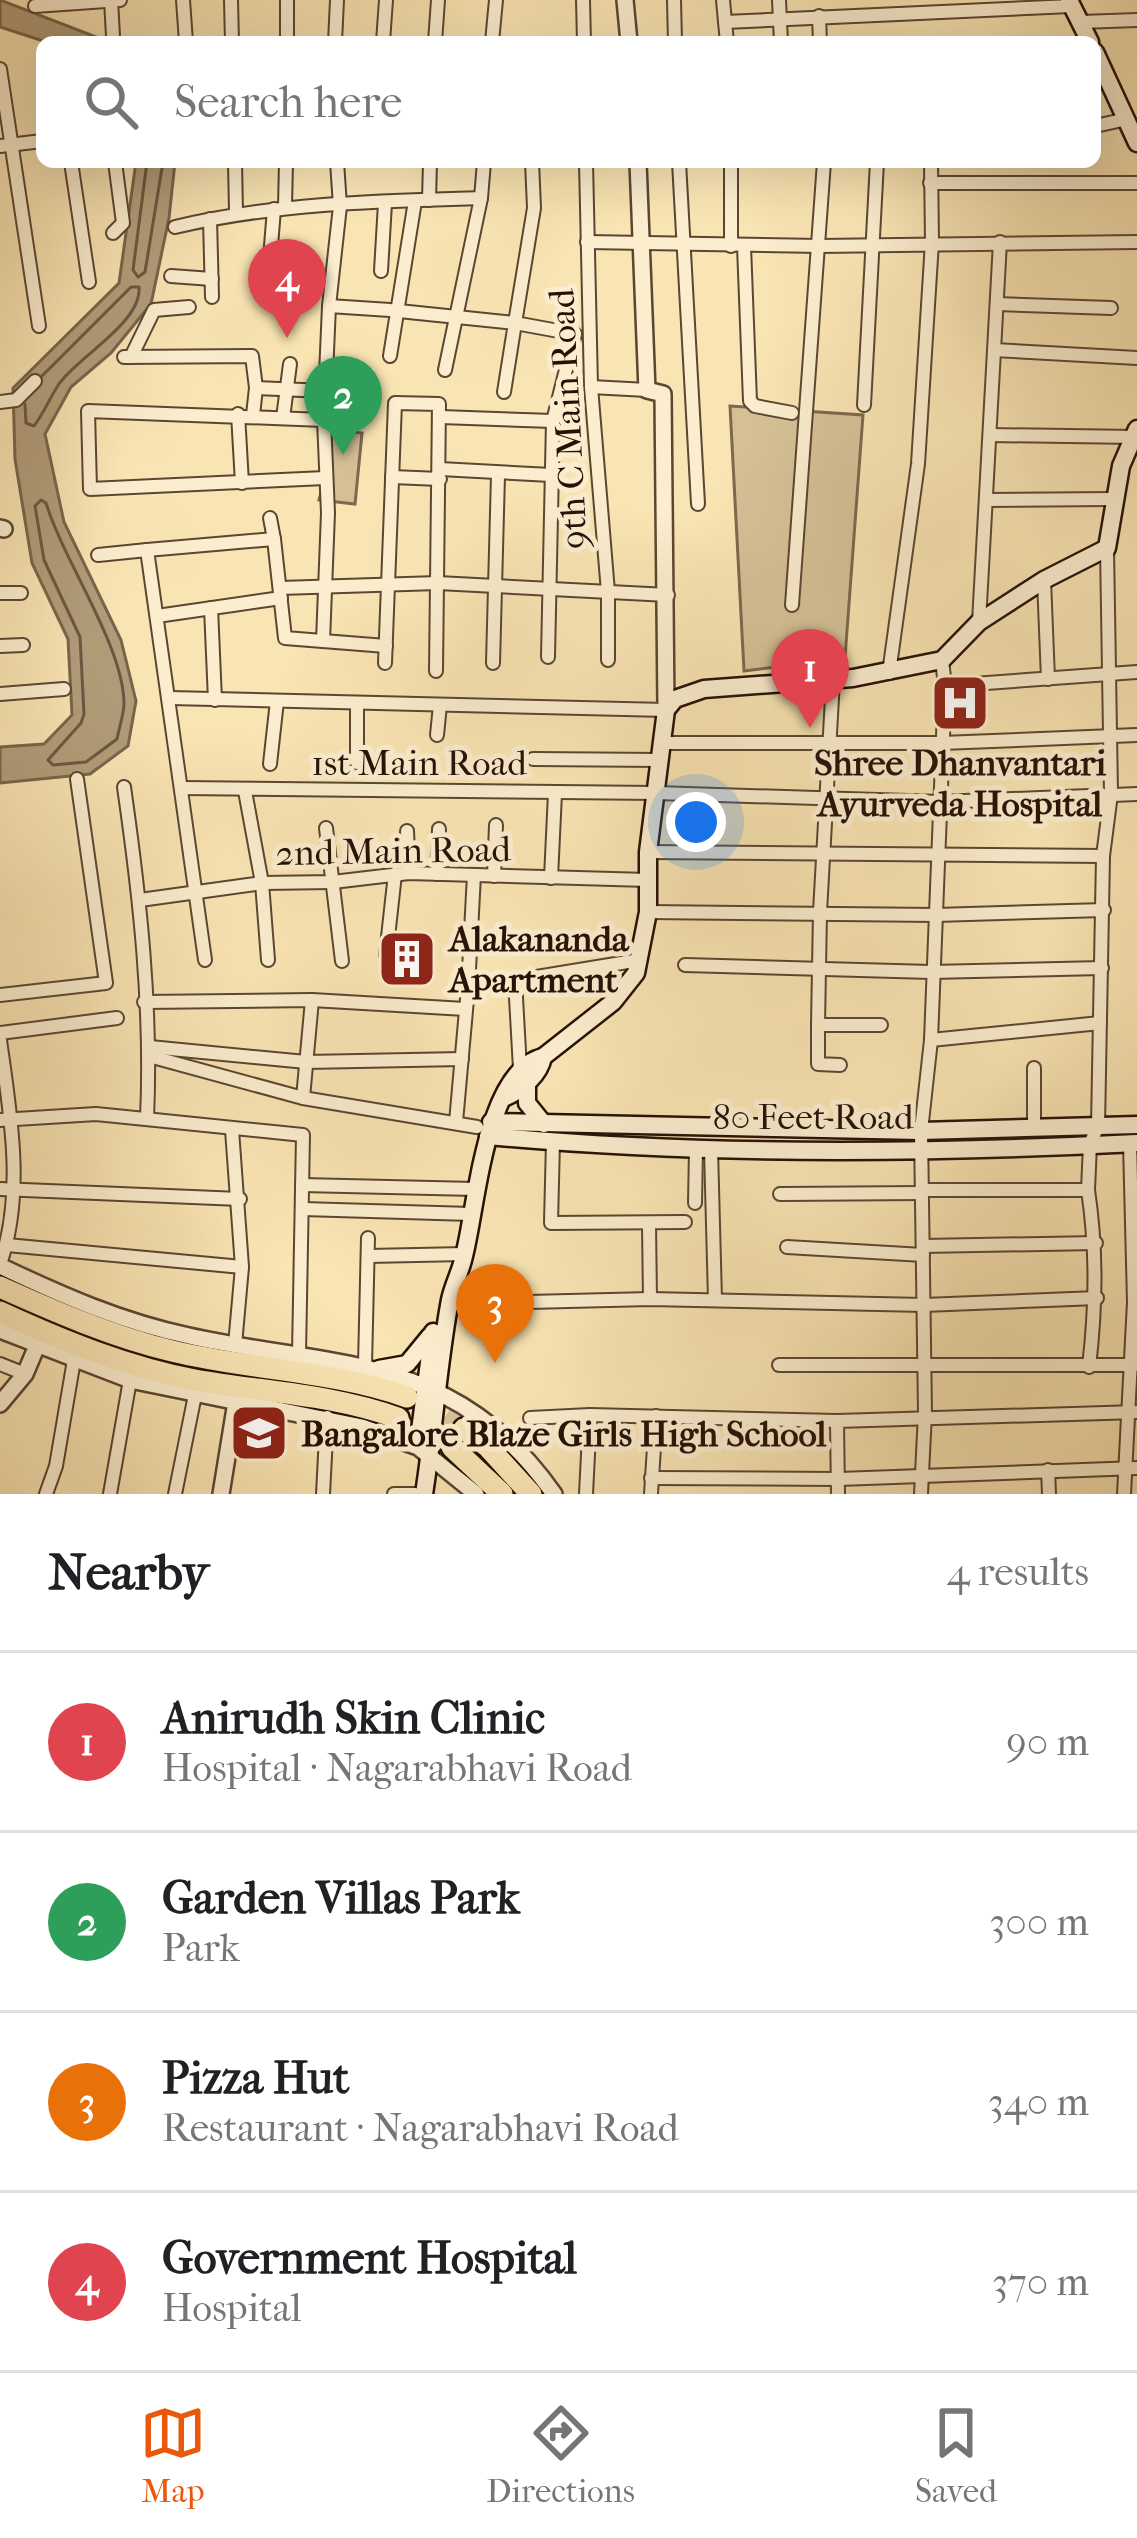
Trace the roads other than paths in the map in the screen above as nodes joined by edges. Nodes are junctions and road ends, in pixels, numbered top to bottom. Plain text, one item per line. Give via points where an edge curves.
1 (114, 0) edge
2 (183, 0) edge
3 (232, 0) edge
4 (287, 0) edge
5 (337, 0) edge
6 (386, 0) edge
7 (438, 0) edge
8 (496, 0) edge
9 (583, 0) edge
10 (626, 0) edge
11 (674, 0) edge
12 (723, 0) edge
13 (779, 0) edge
14 (35, 6) dead end
15 (1074, 9) edge
16 (829, 10) edge
17 (780, 19) junction
18 (1137, 20) edge
19 (725, 22) junction
20 (113, 36) dead end
21 (186, 36) edge
22 (232, 36) edge
23 (287, 36) edge
24 (335, 36) edge
25 (383, 36) edge
26 (435, 36) edge
27 (493, 36) edge
28 (584, 36) edge
29 (629, 36) edge
30 (675, 36) edge
31 (726, 36) edge
32 (781, 36) edge
33 (1087, 36) edge
34 (0, 70) edge
35 (1101, 70) edge
36 (1127, 119) junction
37 (1101, 125) edge
38 (36, 142) edge
39 (1137, 142) edge
40 (6, 145) edge
41 (72, 168) edge
42 (116, 168) edge
43 (235, 168) edge
44 (285, 168) edge
45 (338, 168) edge
46 (429, 168) edge
47 (484, 168) edge
48 (532, 168) edge
49 (586, 168) edge
50 (638, 168) edge
51 (679, 168) edge
52 (732, 168) edge
53 (824, 168) edge
54 (877, 168) edge
55 (931, 168) edge
56 (930, 183) junction
57 (1137, 183) edge
58 (481, 198) junction
59 (422, 200) junction
60 (385, 203) junction
61 (340, 206) junction
62 (279, 208) junction
63 (236, 212) junction
64 (210, 218) junction
65 (175, 227) dead end
66 (113, 233) dead end
67 (587, 242) junction
68 (932, 242) junction
69 (1000, 242) junction
70 (1137, 242) edge
71 (683, 243) junction
72 (643, 244) junction
73 (874, 244) junction
74 (738, 246) junction
75 (820, 246) junction
76 (381, 271) dead end
77 (171, 275) dead end
78 (212, 279) junction
79 (88, 282) dead end
80 (268, 283) dead end
81 (212, 297) dead end
82 (997, 304) junction
83 (329, 306) junction
84 (189, 307) dead end
85 (1111, 308) dead end
86 (394, 310) junction
87 (456, 318) junction
88 (515, 323) junction
89 (39, 326) dead end
90 (583, 332) junction
91 (994, 350) junction
92 (390, 356) dead end
93 (1137, 358) edge
94 (290, 364) dead end
95 (446, 370) dead end
96 (34, 381) dead end
97 (591, 387) junction
98 (256, 388) junction
99 (287, 389) junction
100 (647, 391) junction
101 (325, 392) junction
102 (504, 392) dead end
103 (0, 403) edge
104 (864, 405) dead end
105 (792, 413) dead end
106 (245, 415) junction
107 (441, 417) junction
108 (284, 418) junction
109 (324, 420) junction
110 (554, 421) junction
111 (1135, 434) edge
112 (989, 435) junction
113 (440, 474) junction
114 (497, 475) junction
115 (551, 475) junction
116 (392, 477) junction
117 (326, 478) junction
118 (242, 483) junction
119 (1113, 499) junction
120 (986, 500) junction
121 (698, 504) dead end
122 (270, 518) dead end
123 (274, 539) junction
124 (1107, 548) junction
125 (147, 550) junction
126 (98, 555) dead end
127 (1044, 580) junction
128 (438, 584) junction
129 (388, 585) junction
130 (325, 586) junction
131 (497, 586) junction
132 (548, 587) junction
133 (608, 592) junction
134 (0, 593) edge
135 (21, 593) dead end
136 (281, 593) junction
137 (668, 595) junction
138 (792, 605) dead end
139 (211, 608) junction
140 (157, 616) junction
141 (979, 622) junction
142 (323, 641) junction
143 (0, 646) edge
144 (23, 646) dead end
145 (386, 646) junction
146 (548, 657) dead end
147 (608, 660) dead end
148 (942, 660) junction
149 (385, 663) dead end
150 (493, 663) dead end
151 (436, 671) dead end
152 (889, 673) junction
153 (1137, 673) edge
154 (1108, 675) junction
155 (1048, 679) junction
156 (832, 680) junction
157 (945, 686) junction
158 (64, 689) dead end
159 (0, 694) edge
160 (170, 698) junction
161 (215, 700) junction
162 (277, 701) junction
163 (357, 703) junction
164 (440, 705) junction
165 (666, 710) junction
166 (437, 735) dead end
167 (1137, 735) edge
168 (1111, 738) junction
169 (830, 743) junction
170 (942, 743) junction
171 (662, 752) junction
172 (533, 759) dead end
173 (357, 763) dead end
174 (271, 764) dead end
175 (77, 779) dead end
176 (124, 787) dead end
177 (181, 788) junction
178 (245, 790) junction
179 (555, 793) junction
180 (657, 793) junction
181 (1111, 794) junction
182 (1137, 794) edge
183 (827, 798) junction
184 (940, 802) junction
185 (496, 825) dead end
186 (326, 828) dead end
187 (439, 829) dead end
188 (407, 831) dead end
189 (648, 852) junction
190 (823, 855) junction
191 (1103, 856) junction
192 (938, 857) junction
193 (402, 874) junction
194 (436, 874) junction
195 (474, 875) junction
196 (494, 876) junction
197 (551, 878) junction
198 (648, 880) junction
199 (262, 883) junction
200 (333, 883) junction
201 (198, 890) junction
202 (140, 900) junction
203 (1104, 910) junction
204 (820, 912) junction
205 (648, 913) junction
206 (936, 915) junction
207 (386, 955) dead end
208 (205, 960) dead end
209 (268, 960) dead end
210 (640, 960) junction
211 (342, 961) dead end
212 (685, 965) dead end
213 (1102, 968) junction
214 (818, 970) junction
215 (931, 972) junction
216 (515, 980) junction
217 (468, 988) junction
218 (0, 994) edge
219 (312, 1000) junction
220 (144, 1002) junction
221 (465, 1009) junction
222 (116, 1018) dead end
223 (1100, 1023) junction
224 (818, 1025) junction
225 (881, 1025) dead end
226 (0, 1037) edge
227 (931, 1040) junction
228 (150, 1051) junction
229 (461, 1059) junction
230 (306, 1062) junction
231 (840, 1065) dead end
232 (1034, 1068) dead end
233 (524, 1075) junction
234 (303, 1098) junction
235 (147, 1119) junction
236 (5, 1120) edge
237 (456, 1122) junction
238 (544, 1124) junction
239 (1137, 1125) edge
240 (1034, 1127) junction
241 (486, 1128) junction
242 (232, 1130) junction
243 (1094, 1135) junction
244 (921, 1140) junction
245 (553, 1141) junction
246 (1133, 1143) edge
247 (703, 1149) junction
248 (302, 1185) junction
249 (475, 1189) junction
250 (6, 1190) edge
251 (1088, 1190) junction
252 (923, 1191) junction
253 (780, 1194) dead end
254 (240, 1199) junction
255 (695, 1203) dead end
256 (303, 1209) junction
257 (471, 1214) junction
258 (685, 1222) dead end
259 (649, 1224) junction
260 (368, 1238) dead end
261 (1096, 1243) junction
262 (7, 1245) junction
263 (787, 1247) dead end
264 (923, 1251) junction
265 (465, 1254) junction
266 (368, 1256) junction
267 (0, 1265) edge
268 (242, 1268) junction
269 (0, 1287) edge
270 (1097, 1298) junction
271 (650, 1299) junction
272 (715, 1300) junction
273 (1136, 1302) edge
274 (449, 1304) junction
275 (924, 1305) junction
276 (0, 1312) edge
277 (0, 1330) edge
278 (433, 1332) junction
279 (40, 1339) junction
280 (235, 1346) junction
281 (299, 1354) junction
282 (74, 1360) junction
283 (924, 1363) junction
284 (0, 1364) edge
285 (779, 1365) dead end
286 (1134, 1365) edge
287 (372, 1367) junction
288 (1089, 1367) junction
289 (25, 1374) junction
290 (130, 1380) junction
291 (195, 1395) junction
292 (417, 1397) junction
293 (236, 1402) junction
294 (0, 1404) edge
295 (1132, 1412) edge
296 (590, 1415) junction
297 (327, 1417) junction
298 (656, 1417) junction
299 (925, 1417) junction
300 (530, 1418) dead end
301 (837, 1421) junction
302 (423, 1451) junction
303 (1131, 1468) edge
304 (1048, 1470) junction
305 (920, 1477) junction
306 (651, 1478) junction
307 (838, 1487) edge
308 (46, 1494) edge
309 (110, 1494) edge
310 (175, 1494) edge
311 (221, 1494) edge
312 (323, 1494) edge
313 (394, 1494) edge
314 (418, 1494) edge
315 (476, 1494) edge
316 (502, 1494) edge
317 (531, 1494) edge
318 (554, 1494) edge
319 (586, 1494) edge
320 (651, 1494) edge
321 (921, 1494) edge
322 (1049, 1494) edge
323 (1124, 1494) edge

1 - 14 street
1 - 20 street
2 - 21 street
3 - 22 street
4 - 23 street
5 - 24 street
6 - 25 street
7 - 26 street
8 - 27 street
9 - 28 street
10 - 29 street
11 - 30 street
12 - 19 street
13 - 17 street
15 - 16 street
15 - 18 street
15 - 33 main road
16 - 17 street
17 - 19 street
17 - 32 street
19 - 31 street
34 - 40 street
35 - 36 main road
36 - 37 street
36 - 39 main road
38 - 40 street
40 - 89 street
41 - 79 street
42 - 66 street via 123,223
43 - 63 street
44 - 62 street
45 - 61 street
46 - 59 street
47 - 58 street
48 - 88 street via 534,208
49 - 67 street, 9th C Main Road
50 - 72 street
51 - 71 street
52 - 74 street
53 - 75 street
54 - 73 street
55 - 56 street
56 - 57 street
56 - 68 street
58 - 59 street
58 - 87 street
59 - 60 street
59 - 86 street
60 - 61 street
60 - 76 street
61 - 62 street
61 - 83 street
62 - 63 street
62 - 80 street
63 - 64 street
64 - 65 street
64 - 78 street
67 - 72 street
67 - 90 street, 9th C Main Road
68 - 69 street
68 - 73 street
68 - 152 street via 917,464
69 - 70 street
69 - 82 street
71 - 72 street
71 - 74 street
71 - 121 street
72 - 100 street
73 - 75 street
73 - 104 street
74 - 75 street
74 - 105 street via 750,401
75 - 138 street
77 - 78 street
78 - 81 street
82 - 85 street
82 - 91 street
83 - 86 street
83 - 101 street
84 - 98 street via 154,310 127,357 252,356
86 - 87 street
86 - 92 street
87 - 88 street
87 - 95 street
88 - 90 street
88 - 102 street
90 - 97 street, 9th C Main Road
90 - 110 street
91 - 93 street
91 - 112 street
94 - 99 street
96 - 103 street via 16,400
97 - 100 street
97 - 133 street, 9th C Main Road
98 - 99 street
98 - 106 street
99 - 101 street
99 - 108 street
100 - 137 street via 663,394
101 - 109 street
106 - 108 street
106 - 118 street
106 - 118 street via 88,411 90,489
107 - 110 street
107 - 113 street
107 - 116 street via 439,404 395,403
108 - 109 street
109 - 117 street
110 - 115 street
111 - 112 street
111 - 119 main road
112 - 120 street
113 - 114 street
113 - 116 street
113 - 128 street
114 - 115 street
114 - 131 street
115 - 132 street
116 - 129 street
117 - 118 street
117 - 130 street
119 - 120 street
119 - 124 main road
120 - 141 street
122 - 123 street
123 - 125 street
123 - 136 street
124 - 127 main road
124 - 154 street
125 - 126 street
125 - 140 street
127 - 141 main road
127 - 155 street
128 - 129 street
128 - 131 street
128 - 151 street
129 - 130 street
129 - 145 street
130 - 136 street
130 - 142 street
131 - 132 street
131 - 150 street
132 - 133 street
132 - 146 street
133 - 137 street
133 - 147 street, 9th C Main Road
134 - 135 street
136 - 139 street
136 - 142 street via 285,638
137 - 165 street
139 - 140 street
139 - 161 street
140 - 160 street
141 - 148 main road
142 - 145 street
143 - 144 street
145 - 149 street
148 - 152 main road
148 - 157 street
152 - 156 main road
153 - 154 street
154 - 155 street
154 - 168 street
155 - 157 street
156 - 165 main road via 704,689
156 - 169 street
157 - 170 street
158 - 159 street
160 - 161 street
160 - 177 street
161 - 162 street
162 - 163 street
162 - 174 street
163 - 164 street
163 - 173 street
164 - 165 street
164 - 166 street
165 - 171 main road
167 - 168 street
168 - 170 street
168 - 181 street
169 - 170 street
169 - 171 street
169 - 183 street
170 - 184 street
171 - 172 street
171 - 180 main road
175 - 218 street via 106,983
176 - 202 street
177 - 178 street, 1st Main Road
177 - 201 street
178 - 179 street, 1st Main Road
178 - 199 street
179 - 180 street, 1st Main Road
179 - 197 street
180 - 183 street, 1st Main Road
180 - 189 main road
181 - 182 street, 1st Main Road
181 - 184 street, 1st Main Road
181 - 191 street
183 - 184 street, 1st Main Road
183 - 190 street
184 - 192 street
185 - 196 street
186 - 200 street
187 - 194 street
188 - 193 street
189 - 190 street
189 - 198 main road
190 - 192 street
190 - 204 street
191 - 192 street
191 - 203 street
192 - 206 street
193 - 194 street, 2nd Main Road
193 - 200 street, 2nd Main Road
193 - 207 street
194 - 195 street, 2nd Main Road
195 - 196 street, 2nd Main Road
195 - 217 street
196 - 197 street, 2nd Main Road
197 - 198 street, 2nd Main Road
198 - 205 main road
199 - 200 street, 2nd Main Road
199 - 201 street, 2nd Main Road
199 - 209 street
200 - 211 street
201 - 202 street, 2nd Main Road
201 - 208 street
202 - 220 street
203 - 206 street
203 - 213 street
204 - 205 street
204 - 206 street
204 - 214 street
205 - 210 main road
206 - 215 street
210 - 216 street
210 - 233 main road via 613,1002 531,1060
212 - 214 street
213 - 215 street
213 - 223 street
214 - 215 street
214 - 224 street
215 - 227 street
216 - 217 street
216 - 233 street
217 - 221 street
219 - 220 street
219 - 221 street
219 - 230 street
220 - 228 street
221 - 229 street
222 - 226 street
223 - 227 street
223 - 243 street
224 - 225 street
224 - 231 street via 818,1064
226 - 236 street
227 - 244 street
228 - 230 street
228 - 234 street
228 - 235 street
229 - 230 street
229 - 237 street
230 - 234 street
232 - 240 street
233 - 238 main road via 527,1102
233 - 241 main road via 508,1084
234 - 237 street
235 - 236 street
235 - 242 street
236 - 250 street
237 - 241 street
238 - 241 main road, 80 Feet Road
238 - 244 main road, 80 Feet Road
239 - 243 main road, 80 Feet Road
240 - 243 main road, 80 Feet Road
240 - 244 main road, 80 Feet Road
241 - 245 main road, 80 Feet Road
241 - 249 main road
242 - 248 street via 304,1135
242 - 254 street
243 - 244 main road, 80 Feet Road
243 - 246 main road, 80 Feet Road
243 - 251 street
244 - 247 main road, 80 Feet Road
244 - 252 street
245 - 247 main road, 80 Feet Road
245 - 259 street via 550,1223
246 - 273 street
247 - 255 street
247 - 272 street
248 - 249 street
248 - 256 street
249 - 257 main road
250 - 254 street
250 - 262 street
251 - 252 street
251 - 261 street
252 - 253 street
252 - 264 street
254 - 268 street
256 - 257 street
256 - 281 street
257 - 265 main road
258 - 259 street
259 - 271 street
260 - 266 street
261 - 264 street
261 - 270 street
262 - 267 street
262 - 268 street
263 - 264 street
264 - 275 street
265 - 266 street
265 - 274 main road
266 - 287 street
267 - 280 street via 95,1309
268 - 280 street
269 - 292 highway via 171,1351
270 - 275 street
270 - 288 street
271 - 272 street
271 - 274 street
272 - 275 street
273 - 286 street
274 - 278 main road
274 - 292 main road
275 - 283 street
276 - 279 highway
277 - 279 street
278 - 287 main road via 407,1364
278 - 292 main road
279 - 282 street
279 - 289 street
279 - 292 highway via 160,1372 352,1403
280 - 281 street
281 - 287 street
282 - 290 street
282 - 308 street
283 - 285 street
283 - 288 street
283 - 299 street
284 - 289 street
286 - 288 street
286 - 295 street
287 - 292 street
289 - 294 street
290 - 291 street
290 - 309 street
291 - 293 street
291 - 310 street
292 - 302 main road
292 - 302 main road via 433,1419
292 - 318 street via 496,1429
293 - 297 street
293 - 311 street
295 - 299 street
295 - 303 street
296 - 298 street
296 - 300 street
296 - 319 street
297 - 302 street
297 - 312 street
298 - 301 street
298 - 306 street
299 - 301 street
299 - 305 street
301 - 307 street
302 - 314 main road
302 - 315 street
303 - 304 street
303 - 323 street
304 - 305 street
304 - 322 street
305 - 307 street
305 - 321 street
306 - 307 street
306 - 320 street
313 - 314 street
316 - 317 highway via 458,1438 487,1446

